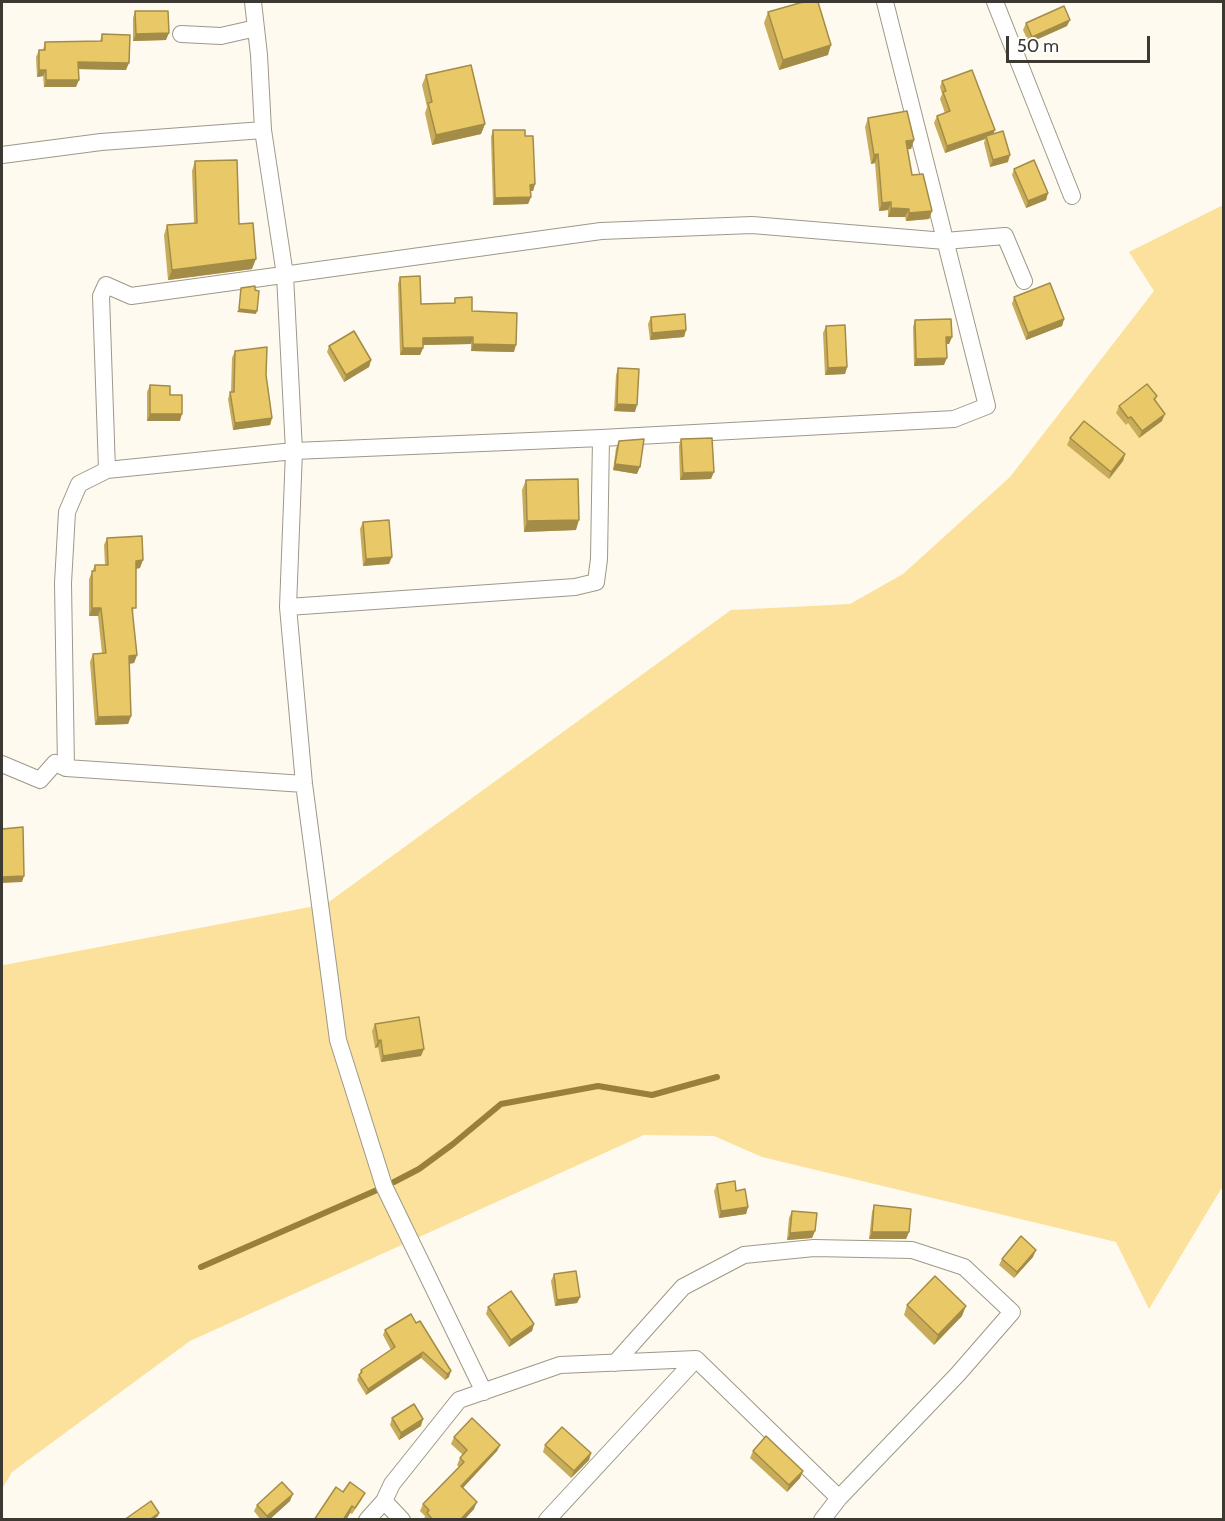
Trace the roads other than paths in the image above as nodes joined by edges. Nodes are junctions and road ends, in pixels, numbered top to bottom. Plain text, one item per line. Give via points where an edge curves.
1 (253, 2) edge
2 (885, 2) edge
3 (995, 2) edge
4 (256, 28) junction
5 (181, 34) dead end
6 (263, 130) junction
7 (2, 154) edge
8 (1072, 196) dead end
9 (945, 241) junction
10 (285, 275) junction
11 (1024, 280) dead end
12 (601, 438) junction
13 (294, 451) junction
14 (107, 470) junction
15 (288, 607) junction
16 (2, 764) edge
17 (66, 768) junction
18 (304, 784) junction
19 (696, 1359) junction
20 (615, 1363) junction
21 (484, 1392) junction
22 (839, 1498) junction
23 (384, 1501) junction
24 (367, 1520) edge
25 (402, 1520) edge
26 (547, 1520) edge
27 (822, 1520) edge

1 - 4 street
2 - 9 street
3 - 8 street
4 - 5 street via 221,36
4 - 6 street
6 - 7 street
6 - 10 street
9 - 10 street via 752,225 601,231
9 - 11 street via 1005,236
9 - 12 street via 987,406 954,418
10 - 13 street
10 - 14 street via 131,296 106,285 101,296
12 - 13 street
12 - 15 street via 596,582 574,587
13 - 14 street
13 - 15 street
14 - 17 street via 80,483 67,512 63,583
15 - 18 street
16 - 17 street via 40,780 55,763
17 - 18 street
18 - 21 street via 338,1040 384,1186
19 - 20 street
19 - 22 street
19 - 26 street
20 - 21 street via 560,1365
20 - 22 street via 683,1287 744,1254 814,1248 912,1250 964,1267 1012,1312
21 - 23 street via 459,1400 392,1484
22 - 27 street
23 - 24 street
23 - 25 street

